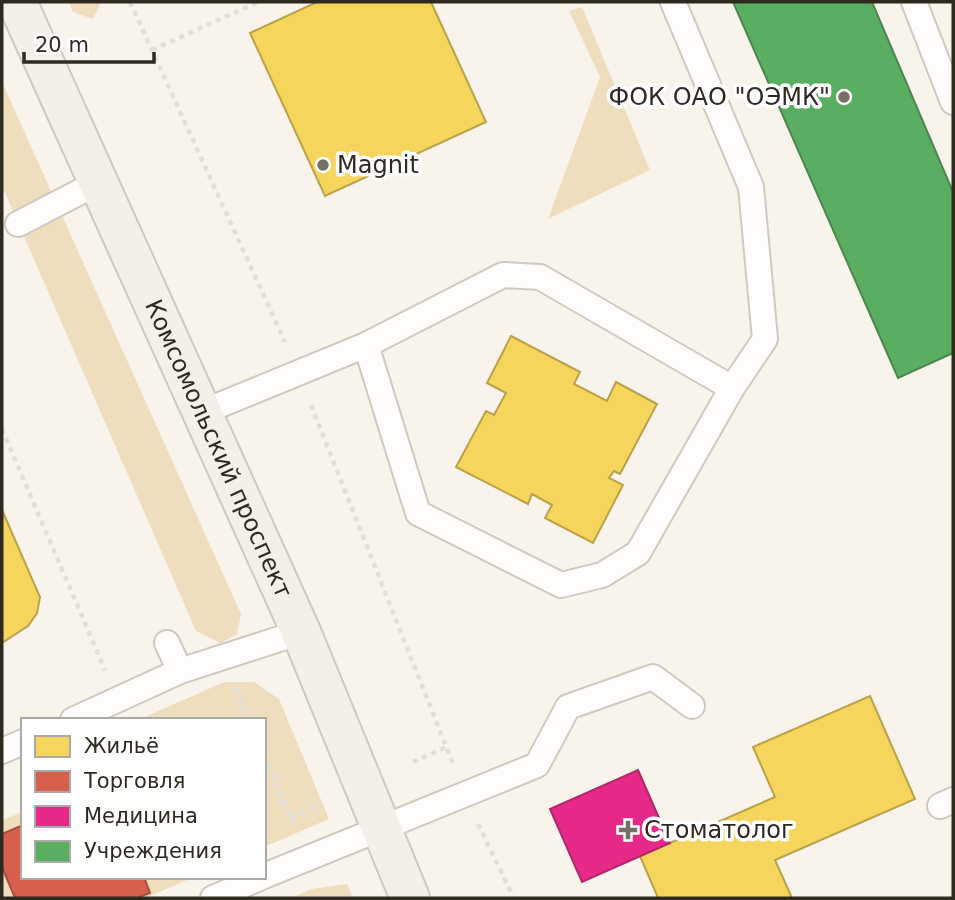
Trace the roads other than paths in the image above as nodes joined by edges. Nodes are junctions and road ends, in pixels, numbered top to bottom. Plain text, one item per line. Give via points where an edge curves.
1 (17, 2) edge
2 (673, 2) edge
3 (914, 2) edge
4 (953, 102) edge
5 (99, 182) junction
6 (18, 224) dead end
7 (366, 345) junction
8 (732, 388) junction
9 (203, 412) junction
10 (301, 632) junction
11 (167, 643) dead end
12 (180, 671) junction
13 (692, 706) dead end
14 (78, 718) edge
15 (21, 743) edge
16 (2, 751) edge
17 (381, 830) junction
18 (266, 876) edge
19 (258, 879) edge
20 (213, 898) edge
21 (410, 898) edge

1 - 5 main road, Комсомольский проспект
2 - 8 lane via 751,187 765,339
3 - 4 lane
5 - 6 lane
5 - 9 main road, Комсомольский проспект
7 - 8 lane via 503,275 540,277
7 - 8 lane via 418,513 561,585 602,575 638,553
7 - 9 lane
9 - 10 main road, Комсомольский проспект
10 - 12 lane
10 - 17 main road, Комсомольский проспект
11 - 12 lane
12 - 14 lane
13 - 17 lane via 653,677 568,707 537,765
15 - 16 lane
17 - 18 lane
17 - 21 main road, Комсомольский проспект
19 - 20 lane

